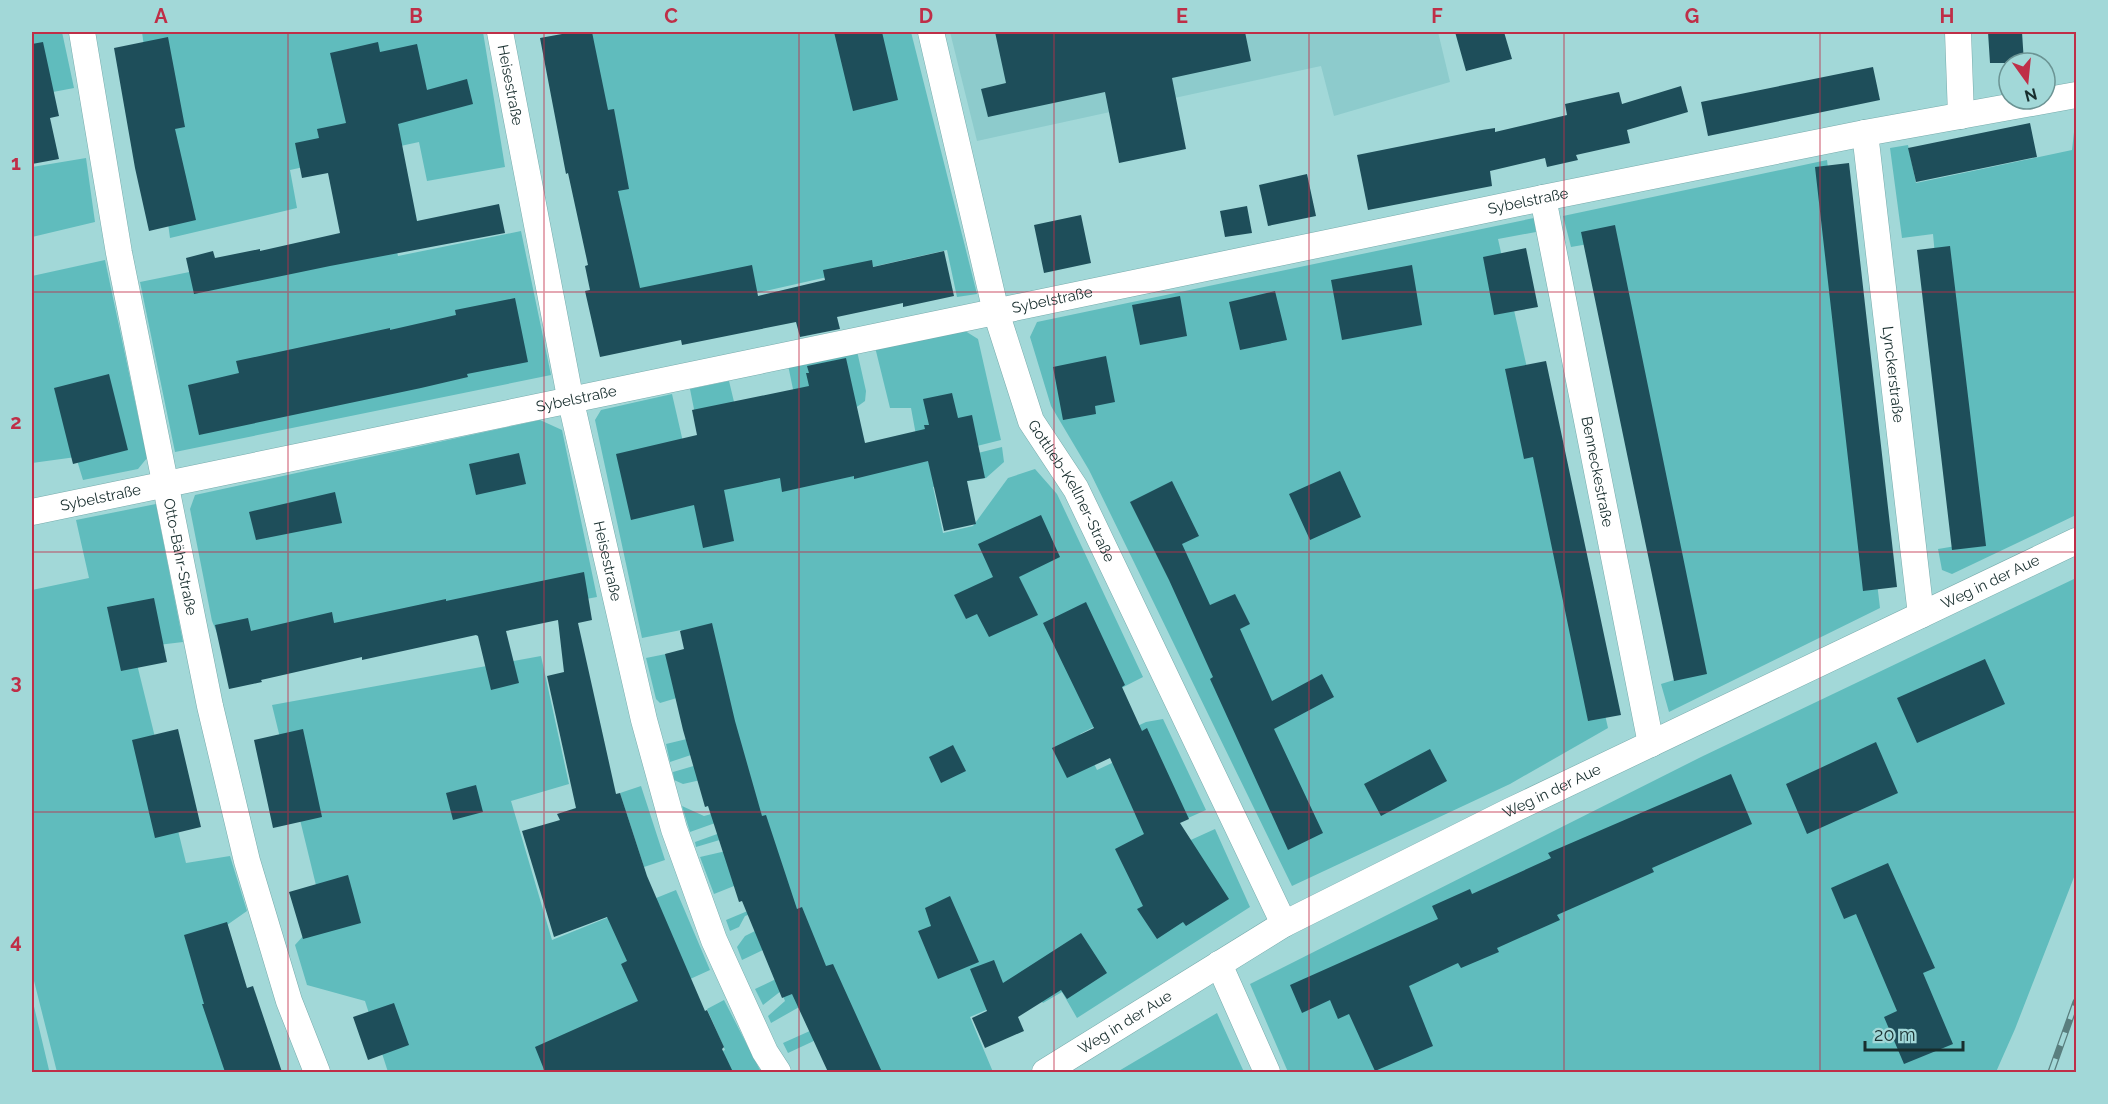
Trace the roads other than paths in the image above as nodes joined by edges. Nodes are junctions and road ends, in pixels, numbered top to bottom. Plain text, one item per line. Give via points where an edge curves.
1 (82, 32) edge
2 (500, 32) edge
3 (931, 32) edge
4 (1958, 32) edge
5 (2076, 95) edge
6 (1961, 116) junction
7 (1865, 134) junction
8 (1543, 198) junction
9 (996, 312) junction
10 (571, 402) junction
11 (165, 485) junction
12 (32, 512) edge
13 (2076, 541) edge
14 (1921, 615) junction
15 (1651, 744) junction
16 (1284, 924) junction
17 (1219, 964) junction
18 (317, 1072) edge
19 (778, 1072) edge
20 (1045, 1072) edge
21 (1267, 1072) edge

1 - 11 street, Otto-Bähr-Straße via 119,253
2 - 10 street, Heisestraße
3 - 9 street, Gottlieb-Kellner-Straße
4 - 6 street
5 - 6 street, Sybelstraße
6 - 7 street, Sybelstraße
7 - 8 street, Sybelstraße
7 - 14 street, Lynckerstraße
8 - 9 street, Sybelstraße
8 - 15 street, Benneckestraße
9 - 10 street, Sybelstraße
9 - 16 street, Gottlieb-Kellner-Straße via 1031,421 1076,489
10 - 11 street, Sybelstraße
10 - 19 street, Heisestraße via 644,720 674,829 714,940
11 - 12 street, Sybelstraße
11 - 18 street, Otto-Bähr-Straße via 210,706 247,861 289,1001
13 - 14 street, Weg in der Aue
14 - 15 street, Weg in der Aue
15 - 16 street, Weg in der Aue
16 - 17 street, Weg in der Aue
17 - 20 street, Weg in der Aue
17 - 21 street

